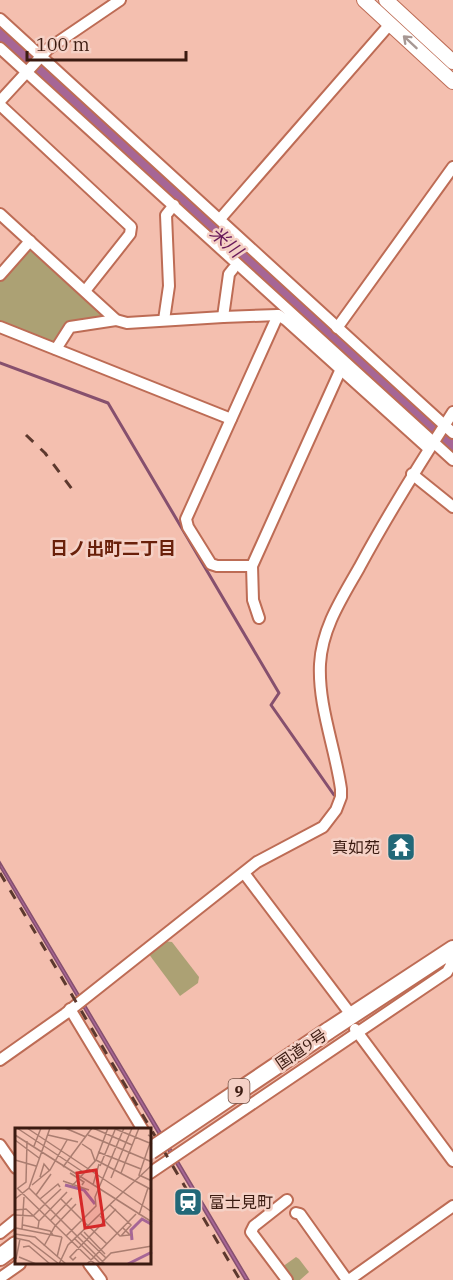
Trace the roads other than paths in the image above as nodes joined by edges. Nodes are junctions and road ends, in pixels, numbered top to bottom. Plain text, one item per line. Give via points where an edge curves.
1 (120, 0) edge
2 (364, 0) edge
3 (386, 0) edge
4 (0, 19) edge
5 (390, 24) junction
6 (0, 48) edge
7 (39, 58) junction
8 (453, 62) edge
9 (28, 72) junction
10 (453, 82) edge
11 (0, 103) edge
12 (453, 167) edge
13 (174, 205) junction
14 (0, 214) edge
15 (220, 219) junction
16 (30, 241) junction
17 (233, 269) dead end
18 (0, 275) edge
19 (85, 291) junction
20 (278, 315) junction
21 (223, 316) junction
22 (116, 320) junction
23 (164, 320) junction
24 (0, 327) edge
25 (337, 328) junction
26 (56, 350) junction
27 (340, 371) junction
28 (453, 412) edge
29 (231, 418) junction
30 (447, 428) edge
31 (432, 443) junction
32 (453, 460) edge
33 (412, 474) junction
34 (453, 507) edge
35 (252, 566) junction
36 (259, 618) dead end
37 (244, 873) junction
38 (451, 950) edge
39 (77, 1003) junction
40 (355, 1026) junction
41 (0, 1060) edge
42 (142, 1128) edge
43 (152, 1144) edge
44 (0, 1145) edge
45 (152, 1150) edge
46 (453, 1161) edge
47 (164, 1164) junction
48 (15, 1167) edge
49 (152, 1172) edge
50 (287, 1200) dead end
51 (453, 1206) edge
52 (296, 1213) dead end
53 (15, 1221) edge
54 (0, 1233) edge
55 (15, 1246) edge
56 (0, 1257) edge
57 (17, 1265) edge
58 (90, 1265) edge
59 (0, 1278) edge
60 (101, 1280) edge
61 (287, 1280) edge
62 (348, 1280) edge

1 - 7 street
2 - 5 main road
3 - 8 main road
4 - 7 street
10 -> 5 main road
5 - 15 street
6 - 9 street
7 - 9 street
7 - 15 street
9 - 11 street
9 - 13 street
11 - 19 street via 131,226 130,234
12 - 25 street
13 - 23 street via 166,215 169,286
13 - 31 street
14 - 16 street
15 - 25 street
16 - 18 street
16 - 19 street
17 - 21 street
19 - 22 street
20 - 21 street
20 - 27 street
20 - 29 street
21 - 23 street
22 - 23 street
22 - 26 street via 70,327
24 - 26 street
25 - 30 street
26 - 29 street
27 - 31 street
27 - 35 street
28 - 30 street
29 - 35 street via 186,521 211,564
30 - 31 street
31 - 32 street
31 - 33 street
33 - 34 street
33 - 37 street via 335,610 323,641 320,679 341,789 337,808 323,827
35 - 36 street via 253,600
37 - 39 street
37 - 40 street
38 - 40 highway, 国道9号 / 9
39 - 41 street
39 - 42 street
40 - 45 highway, 国道9号 / 9, bridge via 328,1031
40 - 46 street
40 - 47 street
43 - 47 street
44 - 48 street
47 - 49 street
50 - 61 street via 251,1232
51 - 62 street
52 - 62 street
53 - 54 street
55 - 56 highway
57 - 59 street
58 - 60 street

